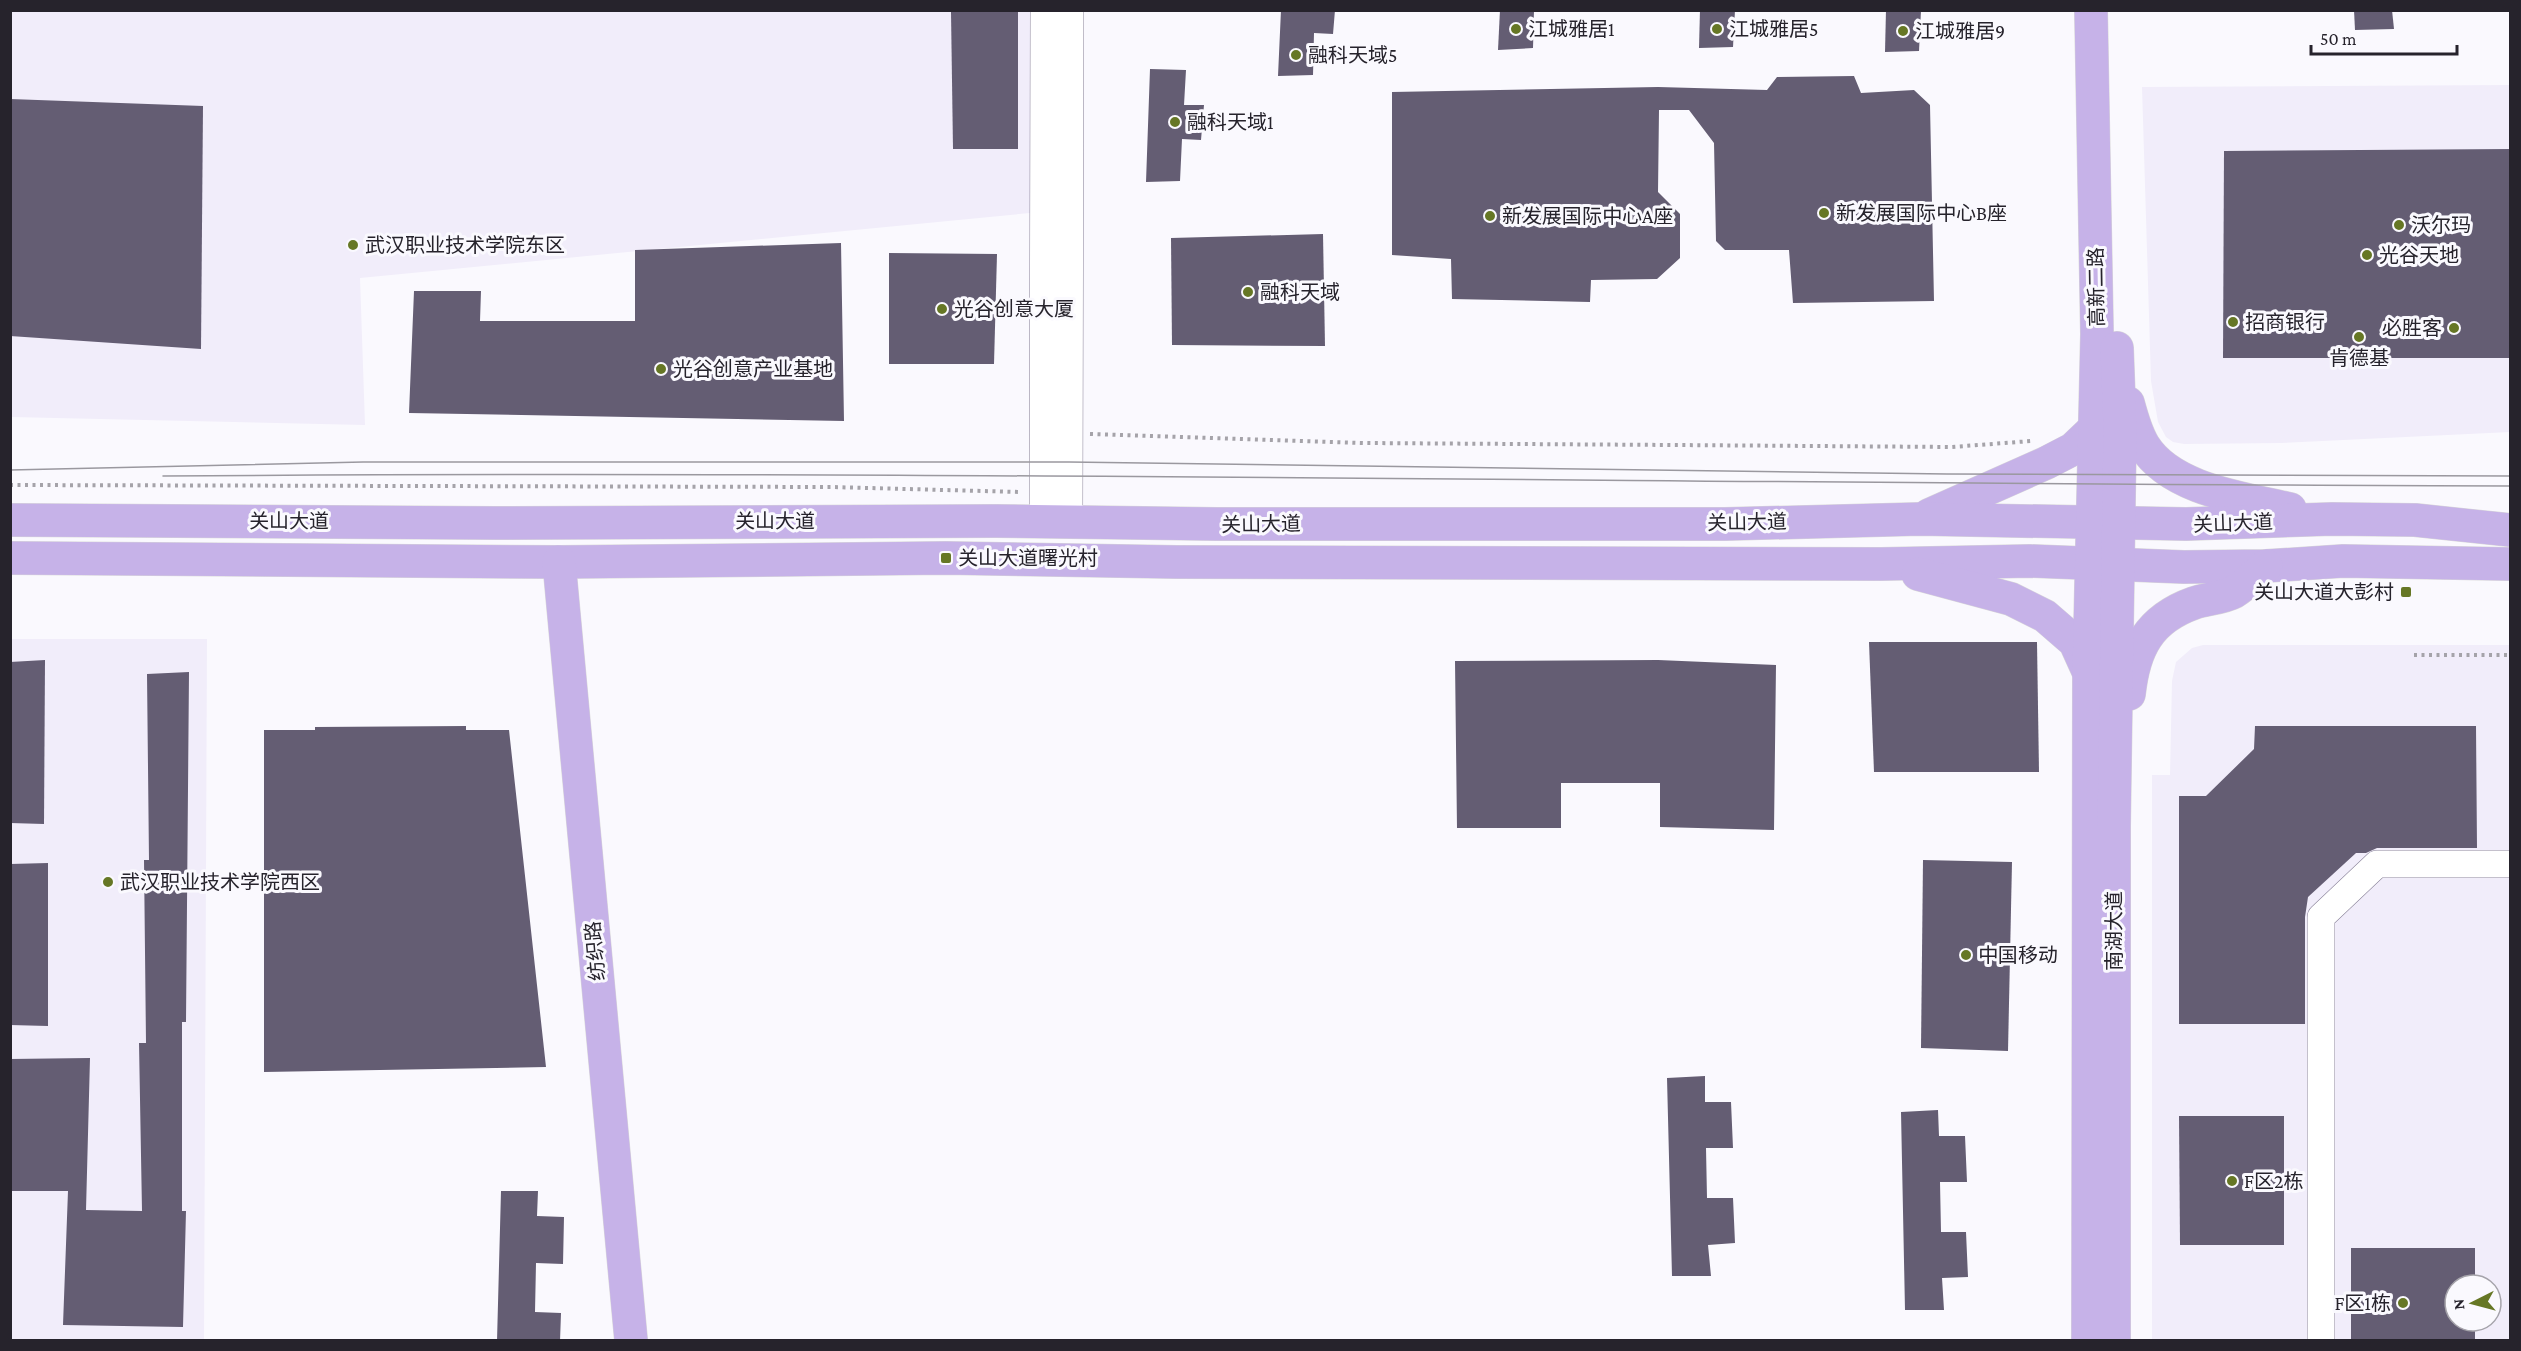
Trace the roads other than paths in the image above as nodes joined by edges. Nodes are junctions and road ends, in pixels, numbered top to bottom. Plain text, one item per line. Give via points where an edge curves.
1 (1044, 10) edge
2 (1070, 10) edge
3 (2091, 10) edge
4 (2110, 10) edge
5 (2117, 366) junction
6 (2094, 429) junction
7 (1920, 519) junction
8 (2332, 519) junction
9 (10, 520) edge
10 (2105, 522) junction
11 (1056, 523) junction
12 (2511, 530) edge
13 (10, 558) edge
14 (559, 562) junction
15 (1881, 564) junction
16 (2104, 564) junction
17 (2511, 564) edge
18 (2266, 566) junction
19 (2089, 673) junction
20 (2114, 827) junction
21 (2511, 864) edge
22 (631, 1341) edge
23 (2088, 1341) edge
24 (2114, 1341) edge
25 (2321, 1341) edge

1 - 11 street
2 - 11 street
3 - 6 main road, 高新二路 via 2097,334
4 - 5 main road, 高新二路
5 - 8 main road via 2136,432 2164,468 2213,492
5 - 10 main road, 高新二路 via 2120,430
6 - 7 main road via 2073,449 2046,464
6 - 10 main road, 高新二路
7 - 10 main road, 关山大道
7 - 11 main road, 关山大道 via 1725,524
8 - 10 main road, 关山大道 via 2186,524
8 - 12 main road, 关山大道 via 2415,520
9 - 11 main road, 关山大道
10 - 16 main road, 南湖大道
13 - 14 main road, 关山大道
14 - 15 main road, 关山大道 via 946,558
14 - 22 main road, 纺织路
15 - 16 main road, 关山大道
15 - 19 main road via 2011,599 2044,616 2075,642
16 - 18 main road, 关山大道
16 - 19 main road, 南湖大道
16 - 20 main road, 南湖大道
17 - 18 main road, 关山大道 via 2343,561
18 - 20 main road via 2232,593 2193,604 2160,620 2144,639 2131,676
19 - 23 main road, 南湖大道
20 - 24 main road, 南湖大道
21 - 25 street via 2377,864 2321,917

